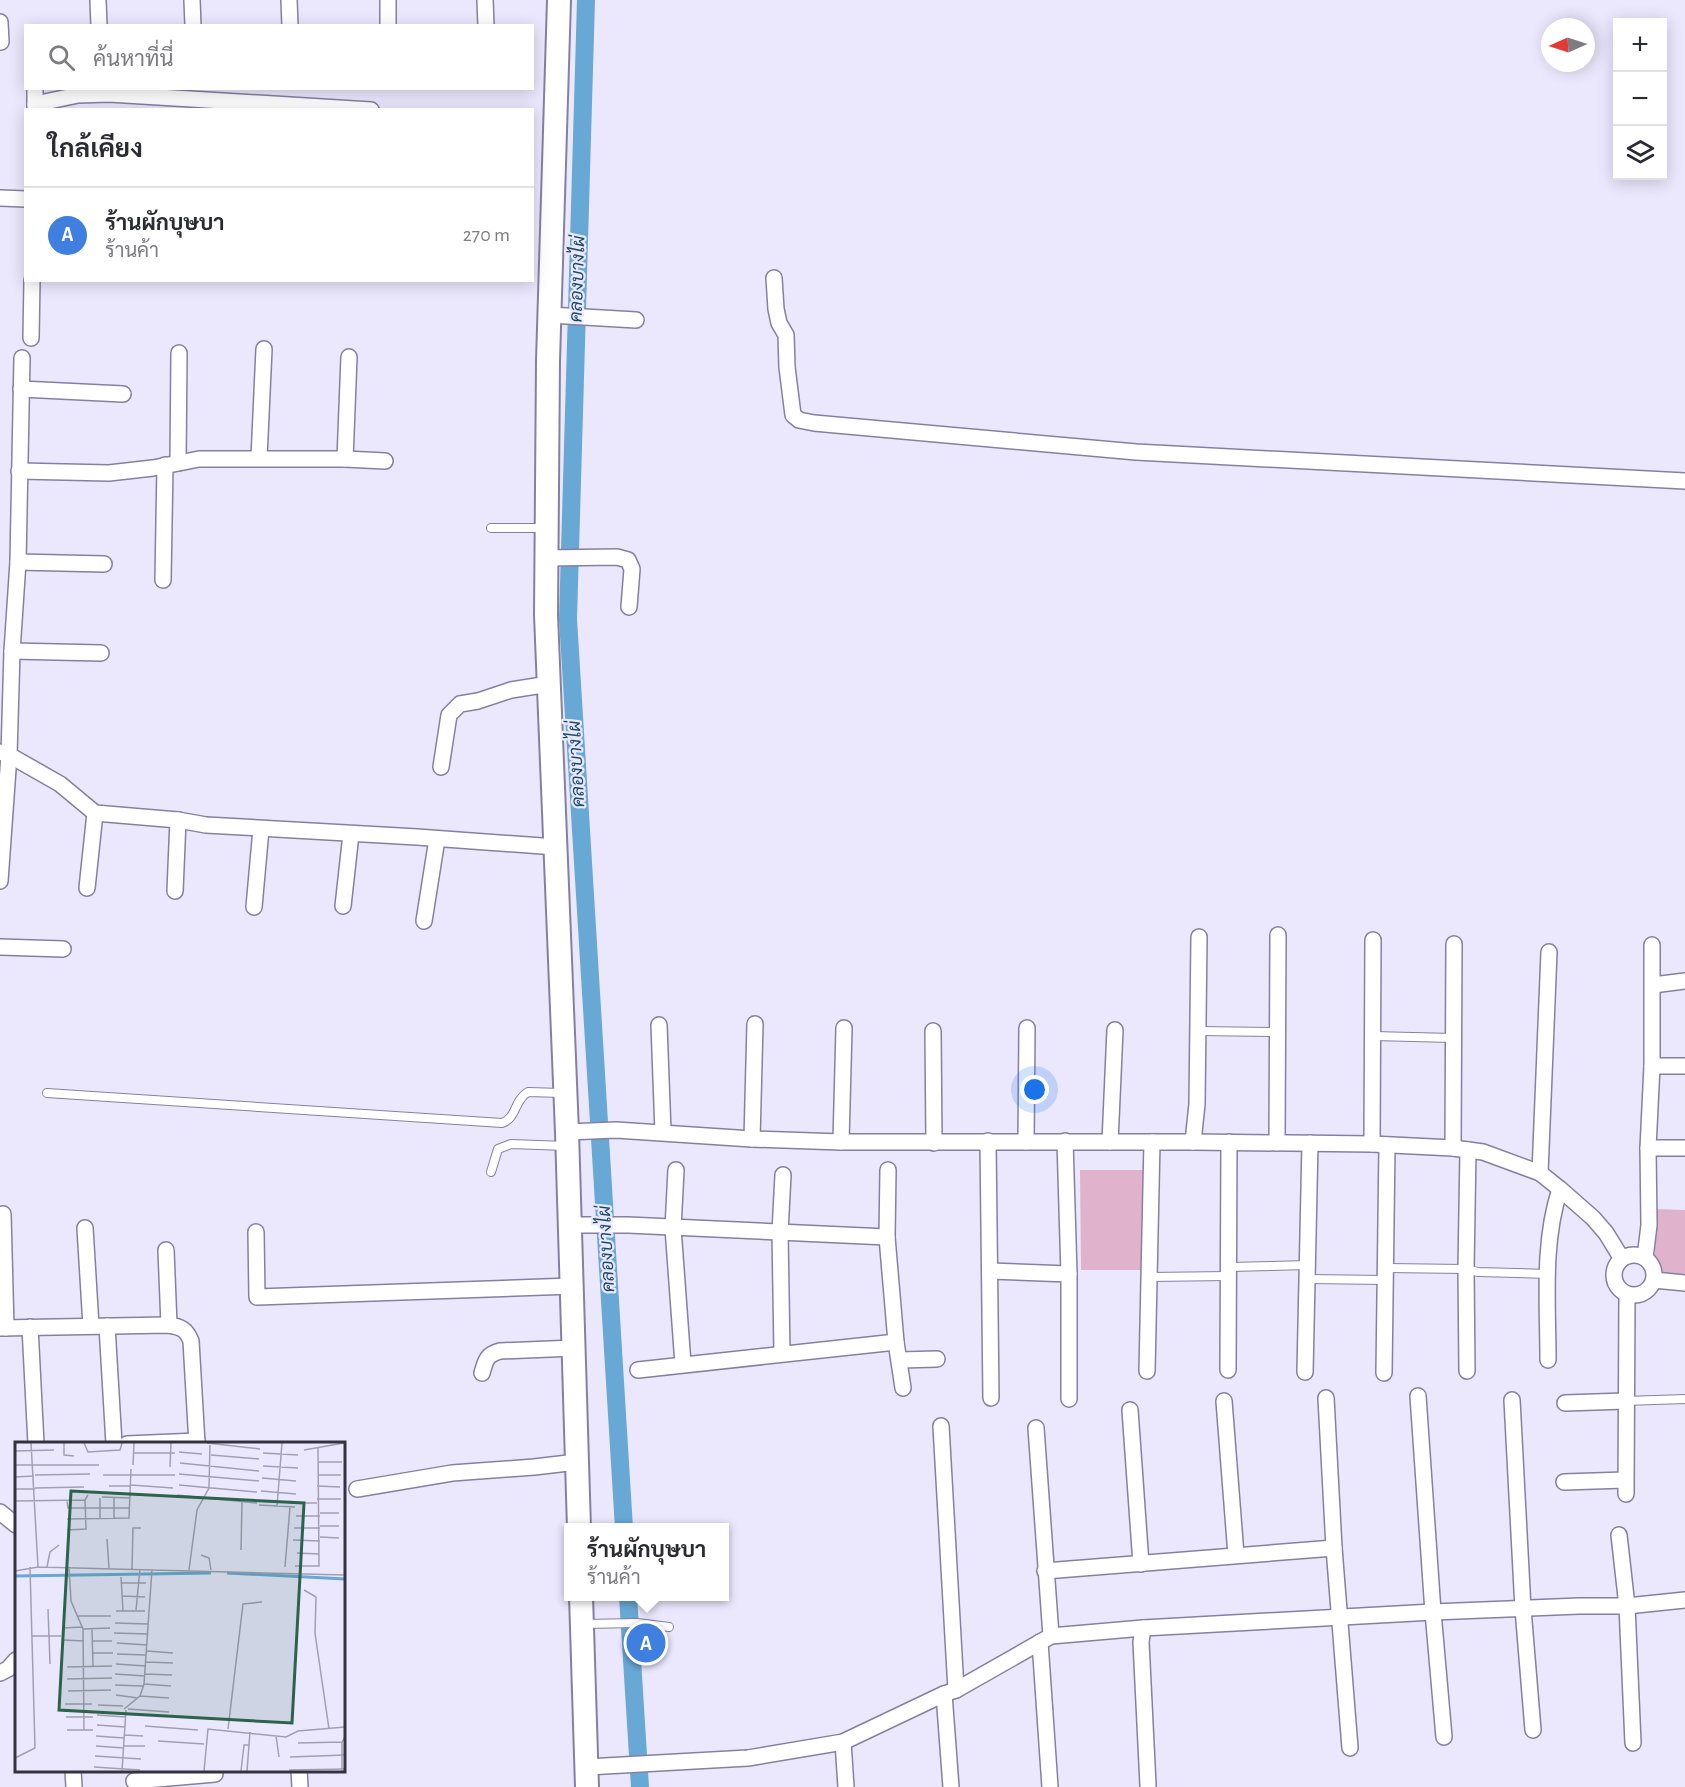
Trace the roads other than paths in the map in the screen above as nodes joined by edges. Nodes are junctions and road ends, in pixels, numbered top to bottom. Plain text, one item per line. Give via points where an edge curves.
1 (98, 0) edge
2 (192, 0) edge
3 (289, 0) edge
4 (388, 0) edge
5 (485, 0) edge
6 (559, 0) edge
7 (0, 22) edge
8 (99, 24) edge
9 (193, 24) edge
10 (290, 24) edge
11 (388, 24) edge
12 (486, 24) edge
13 (1, 42) edge
14 (35, 101) edge
15 (338, 108) edge
16 (0, 198) edge
17 (24, 199) edge
18 (774, 278) dead end
19 (32, 282) edge
20 (557, 316) junction
21 (636, 320) dead end
22 (32, 338) dead end
23 (264, 349) dead end
24 (179, 353) dead end
25 (349, 357) dead end
26 (22, 358) dead end
27 (21, 389) junction
28 (123, 394) dead end
29 (259, 458) junction
30 (345, 459) junction
31 (385, 461) dead end
32 (171, 464) junction
33 (19, 471) junction
34 (1685, 481) edge
35 (491, 528) dead end
36 (546, 528) junction
37 (553, 558) junction
38 (18, 562) junction
39 (104, 564) dead end
40 (163, 580) dead end
41 (629, 607) dead end
42 (12, 651) junction
43 (101, 653) dead end
44 (549, 684) junction
45 (5, 754) edge
46 (441, 767) dead end
47 (95, 813) junction
48 (178, 820) junction
49 (261, 829) junction
50 (351, 834) junction
51 (437, 839) junction
52 (555, 847) junction
53 (0, 881) edge
54 (87, 888) dead end
55 (175, 891) dead end
56 (343, 906) dead end
57 (254, 907) dead end
58 (424, 921) dead end
59 (1278, 935) dead end
60 (1199, 937) dead end
61 (1373, 940) dead end
62 (1454, 944) dead end
63 (1652, 945) dead end
64 (0, 946) edge
65 (63, 949) dead end
66 (1549, 952) dead end
67 (1685, 981) edge
68 (1653, 985) junction
69 (755, 1024) dead end
70 (659, 1025) dead end
71 (844, 1028) dead end
72 (1027, 1028) dead end
73 (1115, 1030) dead end
74 (933, 1031) dead end
75 (1199, 1031) junction
76 (1278, 1032) junction
77 (1373, 1036) junction
78 (1454, 1038) junction
79 (1653, 1066) junction
80 (1685, 1066) edge
81 (47, 1093) dead end
82 (566, 1093) junction
83 (663, 1132) junction
84 (571, 1136) junction
85 (752, 1139) junction
86 (1065, 1141) junction
87 (841, 1142) junction
88 (988, 1142) junction
89 (1026, 1142) junction
90 (1110, 1142) junction
91 (1152, 1142) junction
92 (1193, 1142) junction
93 (1229, 1142) junction
94 (934, 1143) junction
95 (1277, 1143) junction
96 (1310, 1143) junction
97 (1380, 1144) junction
98 (1648, 1148) junction
99 (1685, 1148) edge
100 (1460, 1149) junction
101 (676, 1170) dead end
102 (888, 1170) dead end
103 (491, 1172) dead end
104 (1540, 1173) junction
105 (783, 1175) dead end
106 (1560, 1189) junction
107 (3, 1214) dead end
108 (579, 1225) junction
109 (85, 1228) dead end
110 (673, 1228) junction
111 (256, 1232) dead end
112 (780, 1232) junction
113 (887, 1237) junction
114 (166, 1250) dead end
115 (1622, 1258) junction
116 (1646, 1258) junction
117 (1466, 1269) junction
118 (990, 1271) junction
119 (1229, 1271) junction
120 (1308, 1272) junction
121 (1069, 1274) junction
122 (1386, 1274) junction
123 (1548, 1274) junction
124 (1149, 1277) junction
125 (1654, 1280) junction
126 (1685, 1283) edge
127 (572, 1286) junction
128 (1627, 1294) junction
129 (169, 1325) junction
130 (91, 1326) junction
131 (107, 1326) junction
132 (30, 1327) junction
133 (3, 1328) edge
134 (896, 1342) junction
135 (574, 1348) junction
136 (782, 1353) junction
137 (937, 1359) dead end
138 (900, 1360) junction
139 (1548, 1360) dead end
140 (684, 1364) junction
141 (638, 1370) dead end
142 (1228, 1370) dead end
143 (1147, 1371) dead end
144 (1467, 1371) dead end
145 (1305, 1372) dead end
146 (482, 1373) dead end
147 (1384, 1373) dead end
148 (903, 1388) dead end
149 (1418, 1396) dead end
150 (991, 1398) dead end
151 (1326, 1398) dead end
152 (1685, 1399) edge
153 (1069, 1400) dead end
154 (1512, 1400) dead end
155 (1224, 1401) dead end
156 (1626, 1401) junction
157 (1565, 1403) dead end
158 (1130, 1410) dead end
159 (941, 1426) dead end
160 (1036, 1428) dead end
161 (36, 1442) edge
162 (114, 1442) edge
163 (197, 1442) edge
164 (577, 1462) junction
165 (1564, 1482) dead end
166 (357, 1488) dead end
167 (0, 1512) edge
168 (579, 1523) edge
169 (15, 1524) edge
170 (1619, 1535) dead end
171 (1334, 1548) junction
172 (1236, 1555) junction
173 (1141, 1563) junction
174 (1045, 1571) junction
175 (1685, 1600) edge
176 (581, 1601) edge
177 (1627, 1606) junction
178 (1523, 1610) junction
179 (1432, 1612) junction
180 (1340, 1618) junction
181 (582, 1624) junction
182 (669, 1627) dead end
183 (1143, 1628) junction
184 (1046, 1639) junction
185 (15, 1661) edge
186 (0, 1673) edge
187 (950, 1692) junction
188 (1533, 1730) dead end
189 (1444, 1737) dead end
190 (843, 1742) junction
191 (1633, 1743) dead end
192 (1350, 1748) dead end
193 (73, 1772) edge
194 (298, 1772) edge
195 (590, 1773) edge
196 (215, 1777) edge
197 (134, 1780) edge
198 (1148, 1785) dead end
199 (74, 1787) edge
200 (300, 1787) edge
201 (846, 1787) edge
202 (951, 1787) edge
203 (1050, 1787) edge

1 - 8 street
2 - 9 street
3 - 10 street
4 - 11 street
5 - 12 street
6 - 20 street
7 - 13 street
14 - 15 street via 109,94
16 - 17 street
18 - 34 street via 778,322 786,335 793,415 799,420 1136,452
19 - 22 street
20 - 21 street
20 - 36 street
23 - 29 street
24 - 32 street
25 - 30 street
26 - 27 street
27 - 28 street
27 - 33 street
29 - 30 street
29 - 32 street via 200,459
30 - 31 street
32 - 33 street via 110,473
32 - 40 street
33 - 38 street
35 - 36 lane
36 - 37 street
37 - 41 street via 628,560 632,569
37 - 44 street via 546,615
38 - 39 street
38 - 42 street
42 - 43 street
42 - 45 street
44 - 46 street via 460,704 449,715
44 - 52 street
45 - 47 street via 60,784
45 - 53 street
47 - 48 street
47 - 54 street
48 - 49 street
48 - 55 street
49 - 50 street
49 - 57 street
50 - 51 street
50 - 56 street
51 - 52 street
51 - 58 street
52 - 82 street
59 - 76 street
60 - 75 street
61 - 77 street
62 - 78 street
63 - 68 street
64 - 65 street
66 - 104 street
67 - 68 street
68 - 79 street
69 - 85 street
70 - 83 street
71 - 87 street
72 - 89 street
73 - 90 street
74 - 94 street
75 - 76 lane
75 - 92 street
76 - 95 street
77 - 78 lane
77 - 97 street
78 - 100 street
79 - 80 street
79 - 98 street
81 - 82 lane via 502,1123 509,1121 519,1100 528,1092
82 - 84 street
83 - 84 street via 610,1130
83 - 85 street
84 - 103 lane via 498,1149
84 - 108 street
85 - 87 street
86 - 89 street
86 - 90 street
86 - 121 street
87 - 94 street
88 - 89 street
88 - 94 street
88 - 118 street
90 - 91 street
91 - 92 street
91 - 124 street
92 - 93 street
93 - 95 street
93 - 119 street
95 - 96 street
96 - 97 street
96 - 120 street
97 - 100 street
97 - 122 street
98 - 99 street
98 - 116 street
100 - 104 street via 1483,1152
100 - 117 street
101 - 110 street
102 - 113 street
104 - 106 street
105 - 112 street
106 - 115 street via 1593,1218
106 - 123 street via 1553,1210
107 - 133 street
108 - 110 street
108 - 127 street
109 - 130 street
110 - 112 street
110 - 140 street
111 - 127 street via 257,1298
112 - 113 street
112 - 136 street
113 - 134 street
114 - 129 street
115 - 116 street
115 - 128 street via 1616,1265 1615,1282
116 - 125 street via 1654,1270
117 - 122 lane
117 - 123 lane
117 - 144 street
118 - 121 street
118 - 150 street
119 - 120 lane
119 - 124 lane
119 - 142 street
120 - 122 lane
120 - 145 street
121 - 153 street
122 - 147 street
123 - 139 street
124 - 143 street
125 - 126 street
125 - 128 street via 1647,1292
127 - 135 street
128 - 156 street
129 - 131 street
129 - 163 street via 187,1332 190,1341
130 - 131 street
130 - 132 street
131 - 162 street
132 - 133 street
132 - 161 street
134 - 136 street
134 - 138 street
135 - 146 street via 500,1351 487,1359
135 - 164 street
136 - 140 street
137 - 138 street
138 - 148 street
140 - 141 street
149 - 179 street
151 - 171 street
152 - 156 lane
154 - 178 street
155 - 172 street
156 - 157 street
156 - 165 street via 1626,1487
158 - 173 street
159 - 187 street
160 - 174 street
164 - 166 street via 452,1473
164 - 168 street
167 - 169 street
170 - 177 street
171 - 172 street
171 - 180 street
172 - 173 street
173 - 174 street
174 - 184 street
175 - 177 street
176 - 181 street
177 - 178 street
177 - 191 street
178 - 179 street
178 - 188 street
179 - 180 street
179 - 189 street
180 - 183 street
180 - 192 street
181 - 182 lane
181 - 195 street
183 - 184 street
183 - 198 street
184 - 187 street
184 - 203 street
185 - 186 street
187 - 190 street
187 - 202 street
190 - 195 street via 748,1758 644,1762
190 - 201 street
193 - 199 street
194 - 200 street
196 - 197 street

